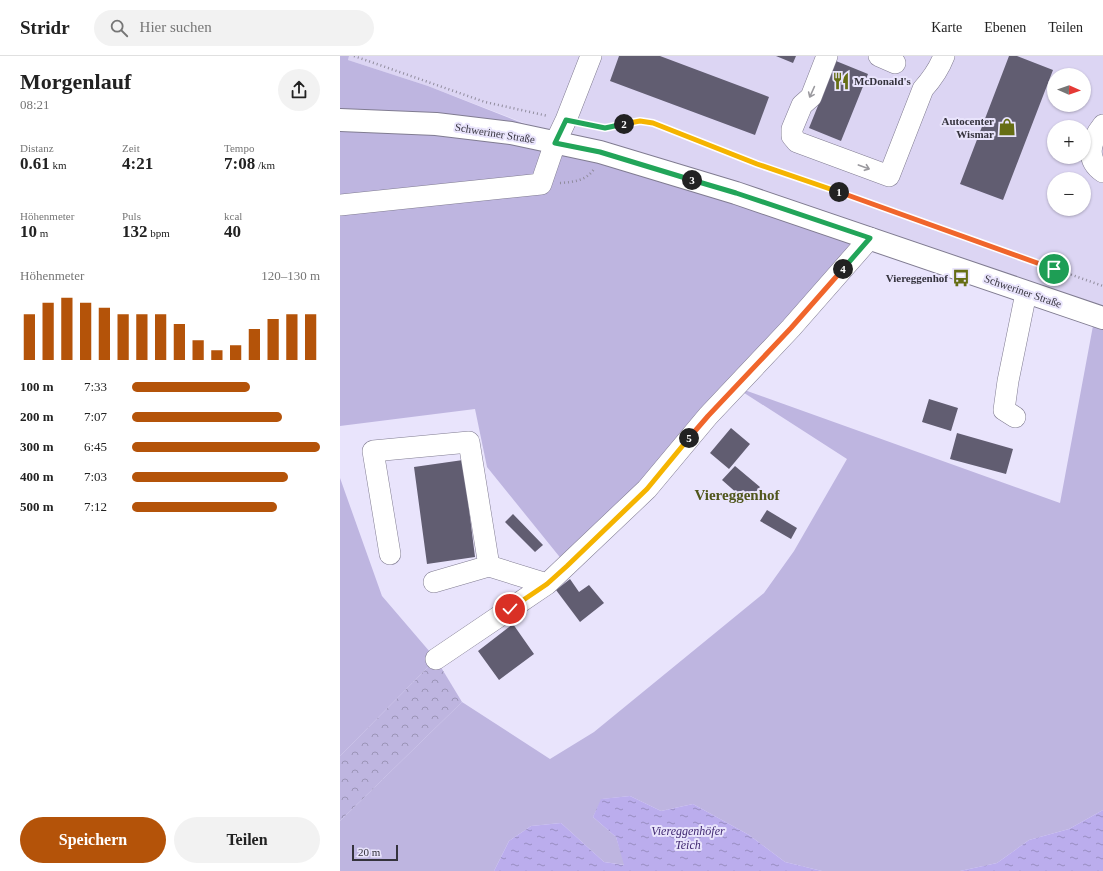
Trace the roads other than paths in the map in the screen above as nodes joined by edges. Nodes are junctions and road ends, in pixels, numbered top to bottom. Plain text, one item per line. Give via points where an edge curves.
1 (592, 56) edge
2 (827, 56) edge
3 (944, 56) edge
4 (340, 120) edge
5 (1100, 133) edge
6 (555, 143) junction
7 (1103, 172) edge
8 (340, 205) edge
9 (870, 238) junction
10 (1026, 293) junction
11 (1103, 318) edge
12 (1015, 417) dead end
13 (390, 554) dead end
14 (489, 566) junction
15 (434, 582) dead end
16 (547, 584) junction
17 (436, 659) dead end

1 - 6 street
2 -> 3 street via 811,97 802,105 792,129 792,136 797,142 889,176 923,89
4 - 6 main road, Schweriner Straße via 443,125 510,132
5 - 7 street via 1091,150 1095,166
6 - 8 street via 541,184
6 - 9 main road, Schweriner Straße via 600,152 736,193
9 - 10 main road, Schweriner Straße
9 - 16 street via 791,328 708,416 647,489
10 - 11 main road, Schweriner Straße
10 - 12 street via 1004,410
13 - 14 street via 373,452 469,442
14 - 15 street
14 - 16 street
16 - 17 street

